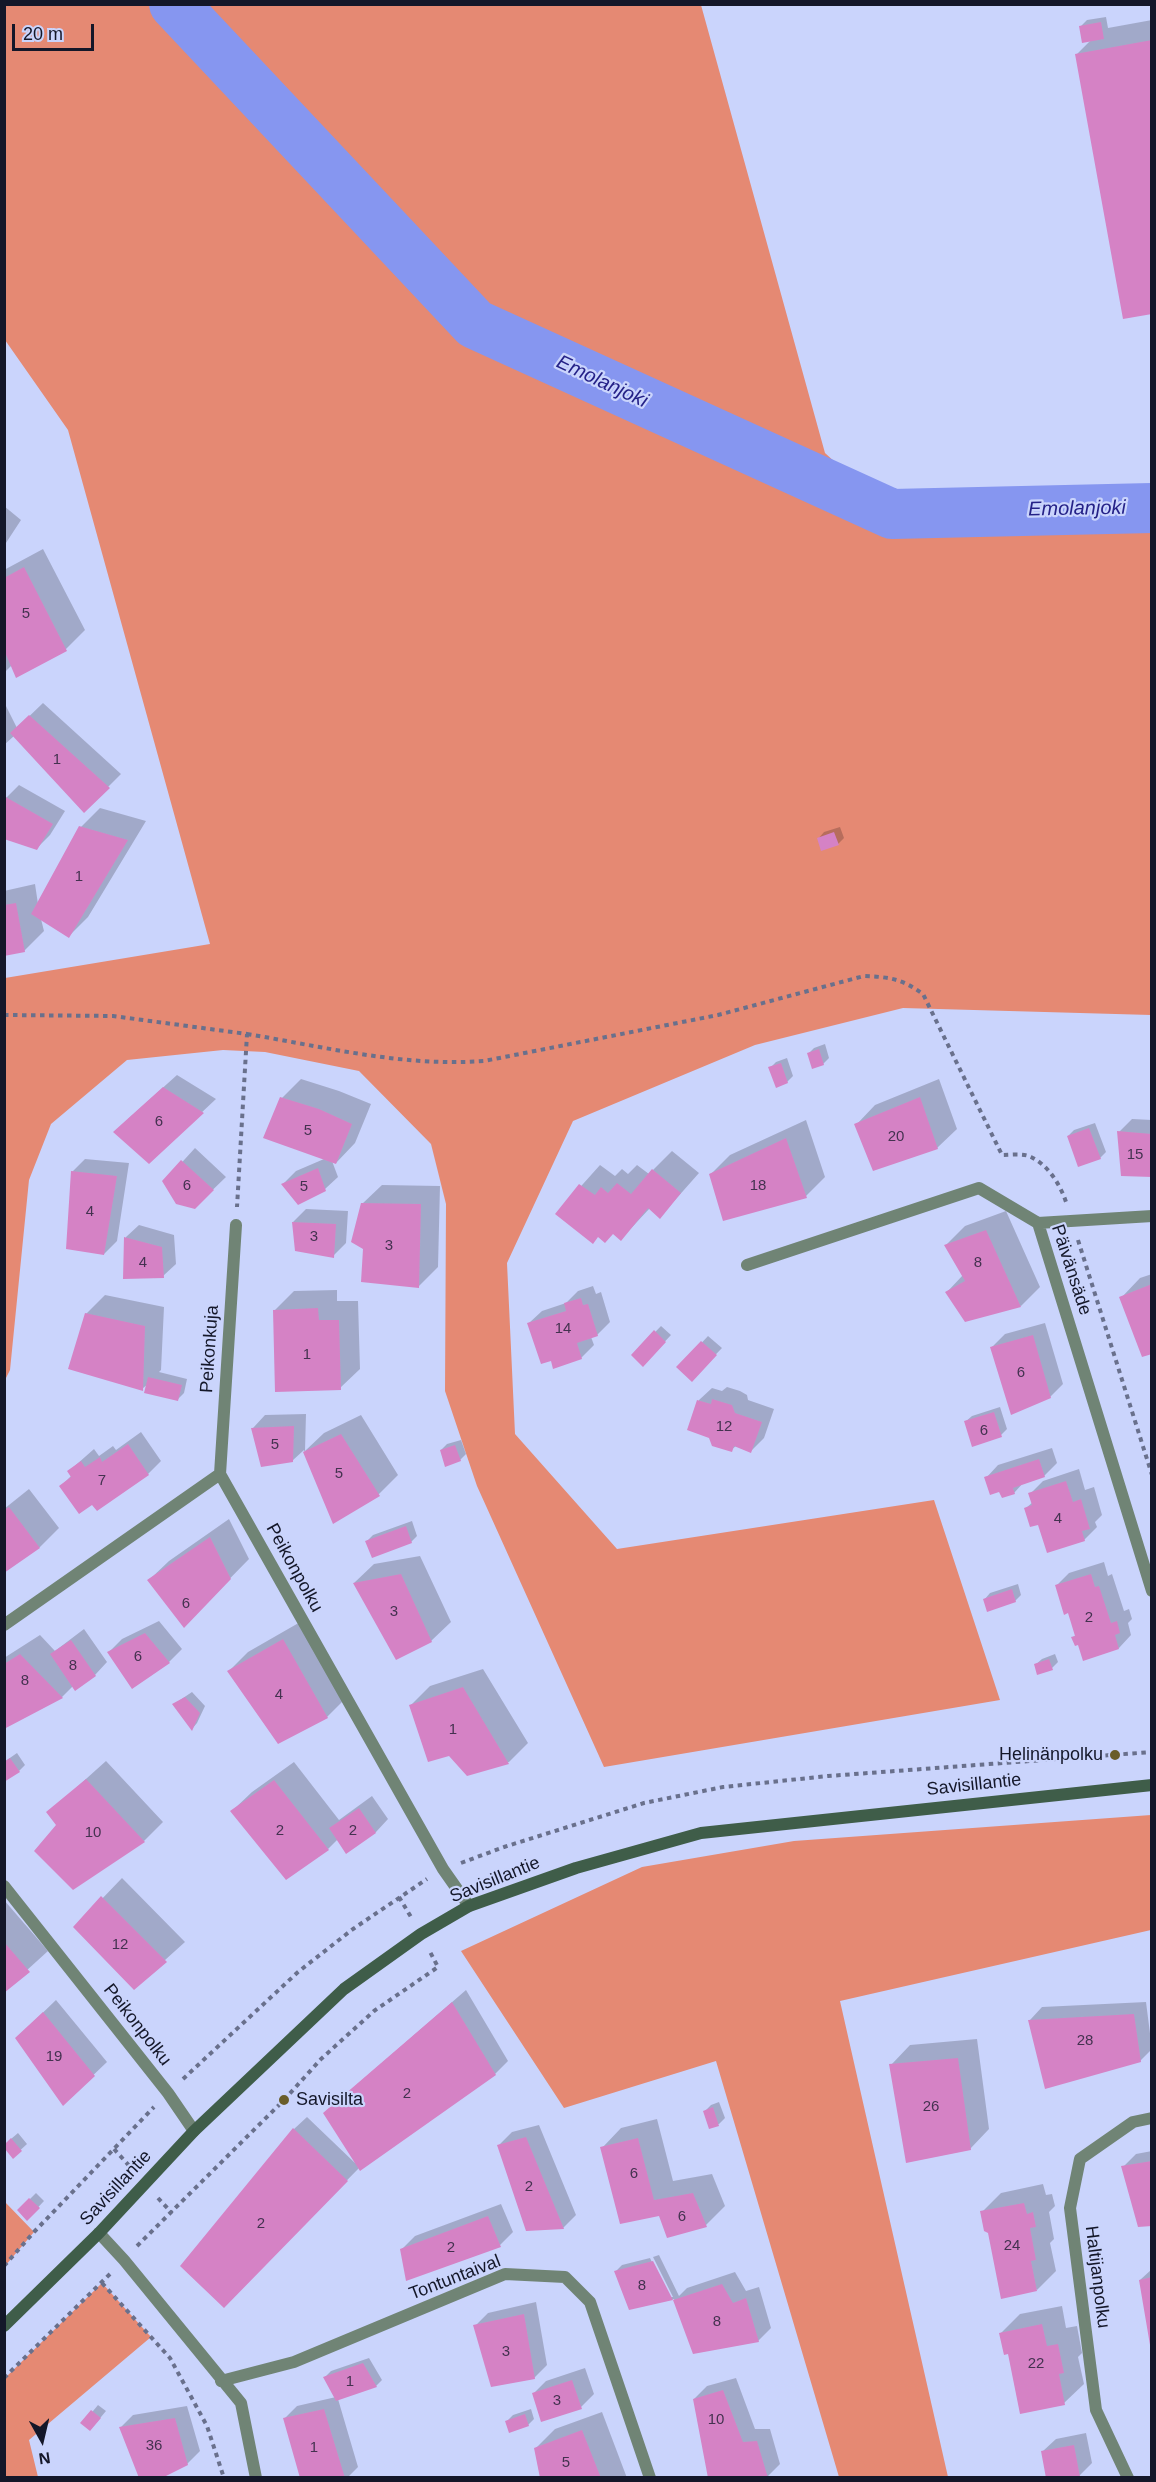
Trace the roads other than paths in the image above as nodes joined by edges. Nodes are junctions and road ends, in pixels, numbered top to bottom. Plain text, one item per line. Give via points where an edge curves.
1 (1152, 1216) edge
2 (1038, 1223) junction
3 (236, 1225) road end
4 (747, 1265) dead end
5 (220, 1474) junction
6 (1148, 1573) edge
7 (1152, 1592) edge
8 (4, 1625) edge
9 (1152, 1785) edge
10 (4, 1886) edge
11 (469, 1906) junction
12 (1152, 2118) edge
13 (194, 2131) junction
14 (99, 2233) junction
15 (4, 2326) edge
16 (221, 2381) junction
17 (256, 2478) edge
18 (650, 2478) edge
19 (1128, 2478) edge

1 - 2 street
2 - 4 street, Päivänsäde via 979,1188
2 - 6 street, Päivänsäde
3 - 5 street, Peikonkuja
5 - 8 street
5 - 11 street, Peikonpolku via 443,1869
6 - 7 street, Päivänsäde
9 - 11 street, Savisillantie via 701,1833 576,1868
10 - 13 street, Peikonpolku
11 - 13 street, Savisillantie via 421,1934 344,1989
12 - 19 street, Haltijanpolku via 1132,2122 1080,2159 1070,2208 1096,2410
13 - 14 street, Savisillantie
14 - 15 street, Savisillantie
14 - 16 street
16 - 17 street via 241,2403
16 - 18 street, Tontuntaival via 294,2362 505,2274 565,2277 590,2302

